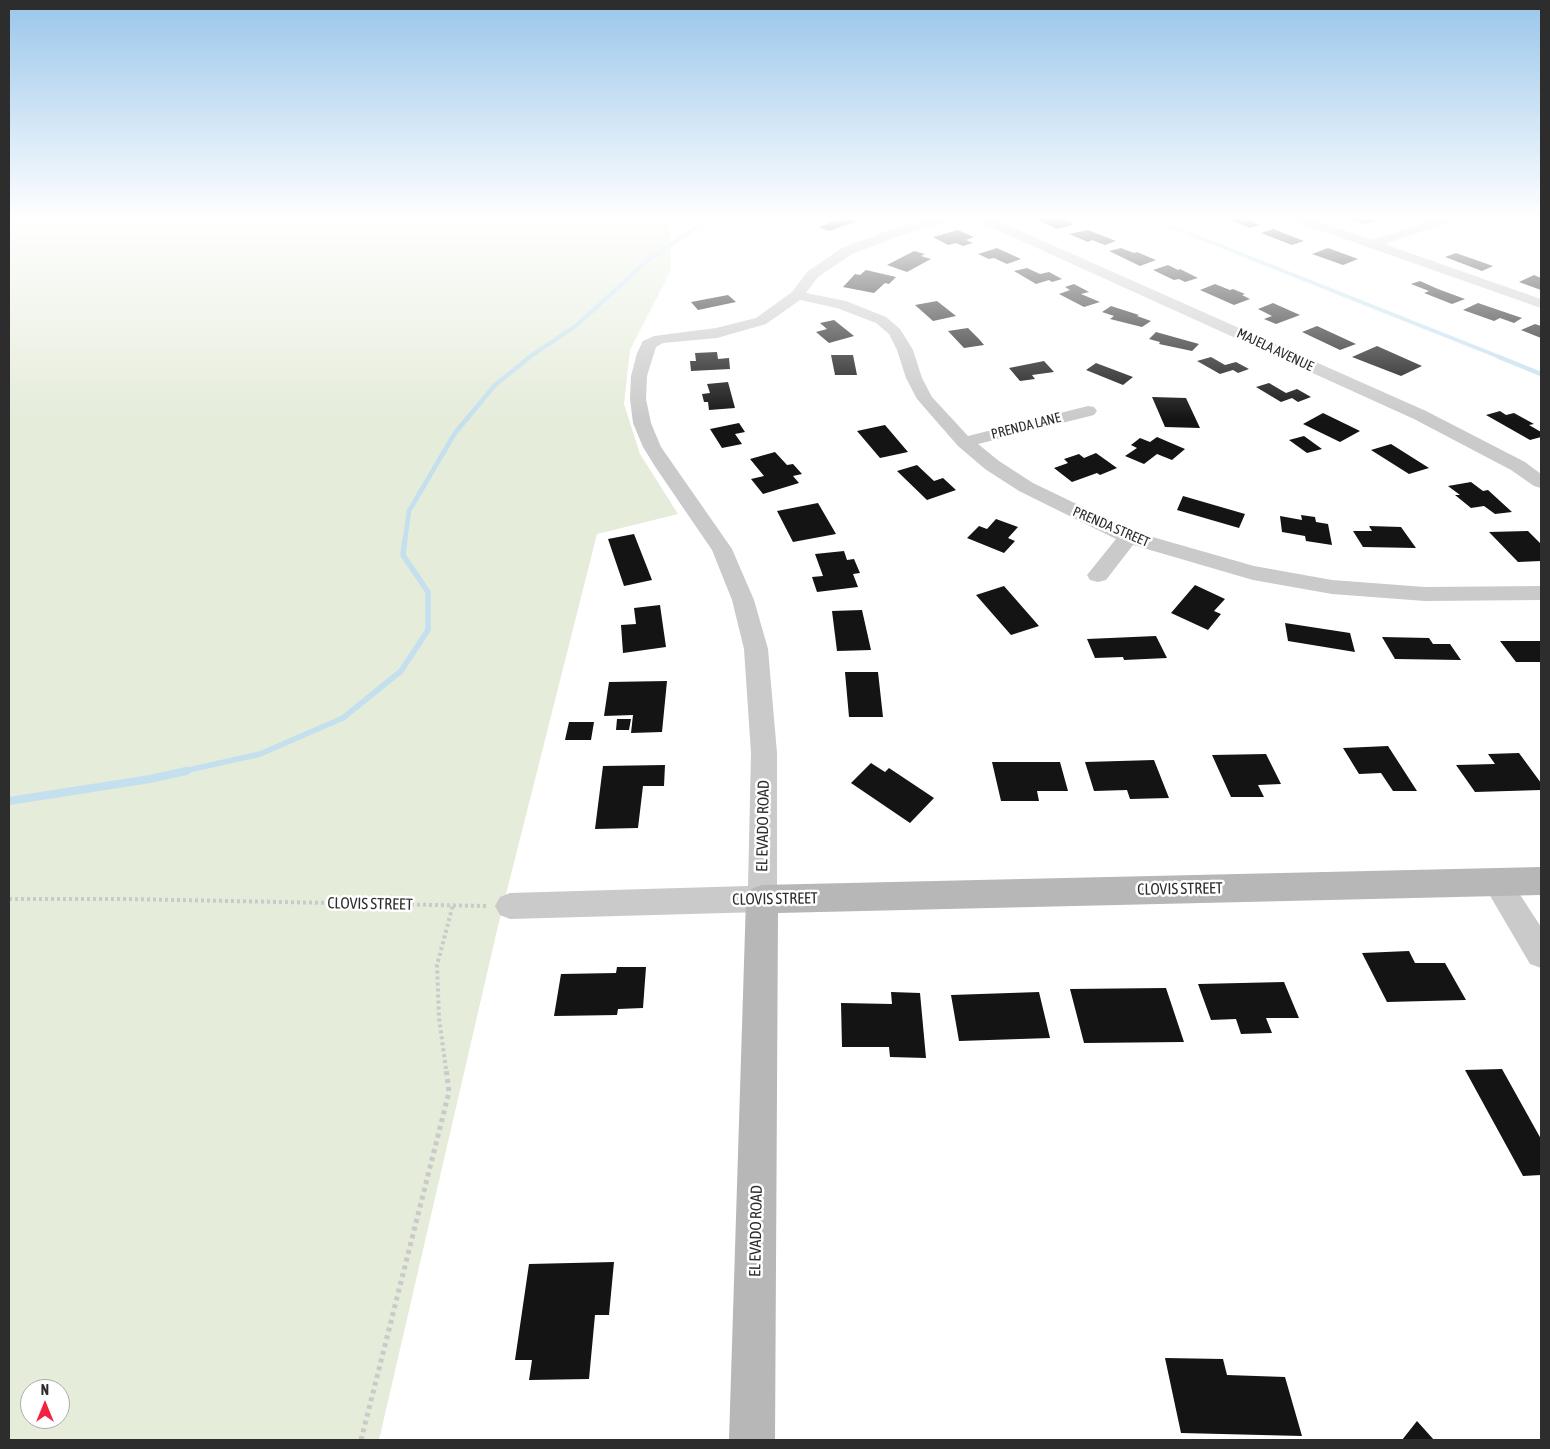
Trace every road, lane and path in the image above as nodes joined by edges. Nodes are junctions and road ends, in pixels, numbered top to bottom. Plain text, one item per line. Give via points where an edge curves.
1 (806, 284) edge
2 (1127, 284) edge
3 (1484, 284) edge
4 (797, 295) junction
5 (1541, 304) edge
6 (1088, 411) dead end
7 (964, 442) junction
8 (1541, 482) edge
9 (1128, 537) junction
10 (1098, 575) dead end
11 (1541, 593) edge
12 (1541, 881) edge
13 (1496, 882) junction
14 (9, 899) edge
15 (762, 899) junction
16 (453, 905) junction
17 (510, 906) joint
18 (1541, 954) edge
19 (361, 1440) edge
20 (752, 1440) edge

1 - 4 street
2 - 8 street, MAJELA AVENUE via 1420,415 1518,466
3 - 5 street
4 - 7 street, PRENDA STREET via 863,312 881,320 895,332 925,398
4 - 15 street, EL EVADO ROAD via 780,310 743,327 659,339 650,344 645,353 639,376 642,423 652,447 722,549 743,600 756,648 764,753
6 - 7 street, PRENDA LANE
7 - 9 street, PRENDA STREET via 1026,487
9 - 10 street
9 - 11 street, PRENDA STREET via 1253,573 1332,587 1425,594
12 - 13 street, CLOVIS STREET
13 - 15 street, CLOVIS STREET
13 - 18 street
14 - 16 path, CLOVIS STREET
15 - 17 street, CLOVIS STREET
15 - 20 street, EL EVADO ROAD
16 - 17 path, CLOVIS STREET
16 - 19 path via 437,965 439,1018 449,1092

